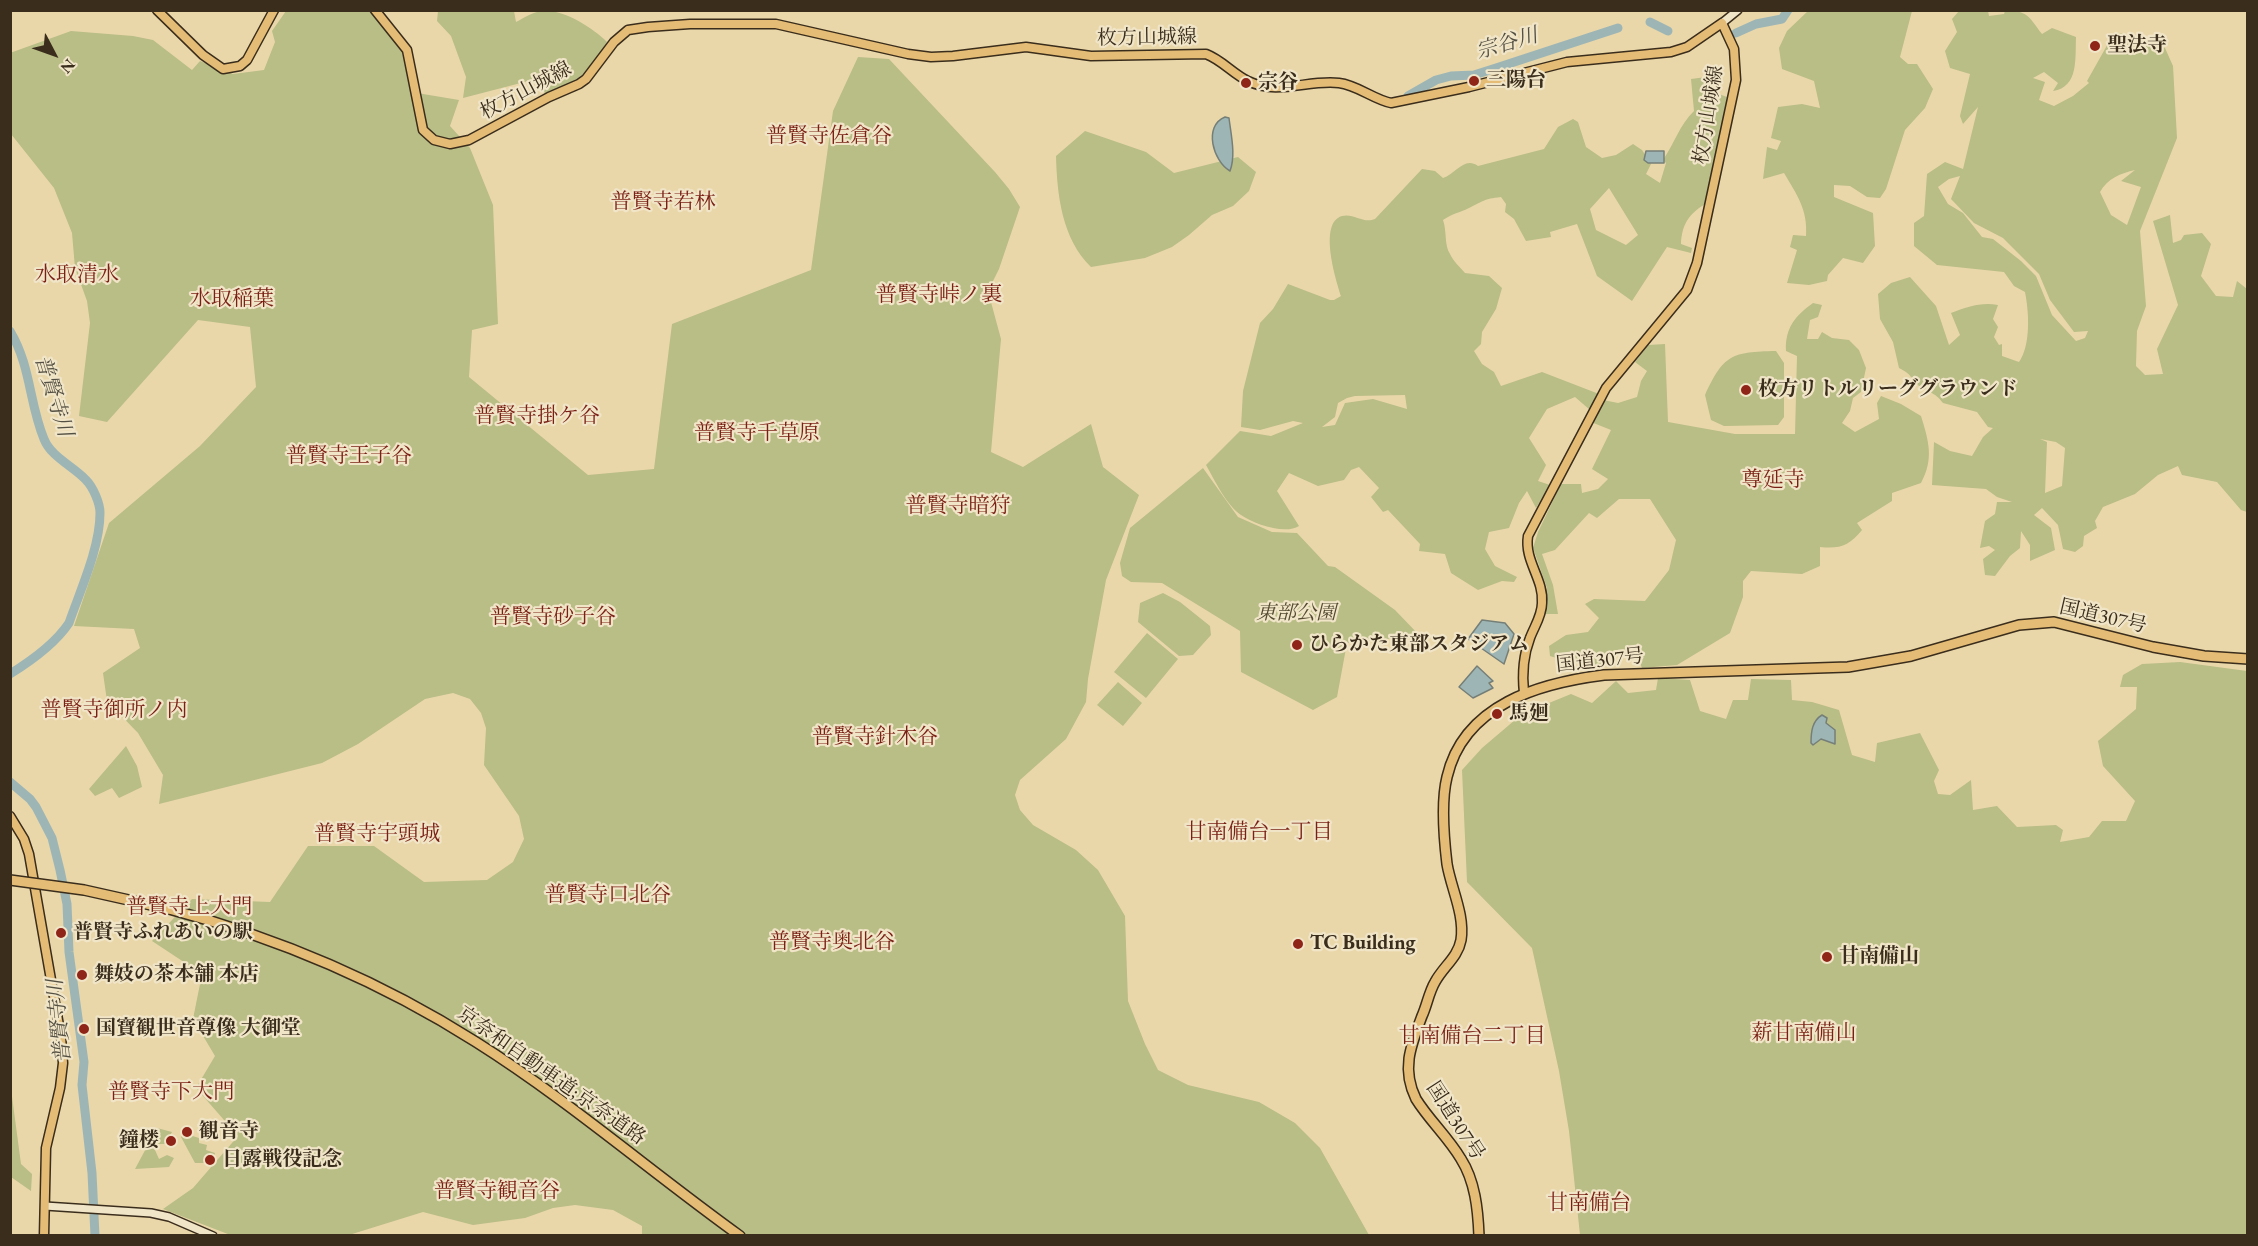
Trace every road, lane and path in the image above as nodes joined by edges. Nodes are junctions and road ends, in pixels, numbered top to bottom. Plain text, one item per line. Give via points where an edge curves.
1 (157, 10) edge
2 (274, 10) edge
3 (375, 10) edge
4 (1738, 10) edge
5 (1722, 22) junction
6 (2247, 659) edge
7 (1524, 693) junction
8 (10, 816) edge
9 (10, 880) edge
10 (229, 926) junction
11 (45, 1206) junction
12 (44, 1236) edge
13 (213, 1236) edge
14 (734, 1236) edge
15 (740, 1236) edge
16 (1479, 1236) edge

1 - 2 main road via 203,55 224,69 240,66 247,60
3 - 5 main road, 枚方山城線 via 407,50 423,130 434,140 450,144 469,140 579,84 628,30 670,25 776,24 931,57 1026,47 1091,56 1206,54 1248,81 1265,87 1341,83 1390,103 1567,62 1671,52
4 - 5 street
5 - 7 main road, 枚方山城線 via 1734,49 1736,80 1696,264 1687,290 1606,388 1528,536 1526,548 1543,603 1524,657
6 - 7 highway, 国道307号 via 2153,647 2054,622 2019,625 1911,656 1848,667 1604,675 1562,681
7 - 16 highway, 国道307号 via 1474,726 1459,747 1447,776 1447,864 1461,937 1457,952 1434,983 1407,1062 1411,1090 1468,1172 1477,1202
8 - 11 main road via 28,854 61,1037 63,1063 46,1149
9 - 10 highway, 京奈和自動車道;京奈道路, bridge via 84,890
10 - 14 highway, 京奈和自動車道;京奈道路 via 382,991 475,1044
10 - 15 highway, 京奈和自動車道;京奈道路 via 335,966 429,1013 528,1077
11 - 12 main road
11 - 13 street via 151,1213

